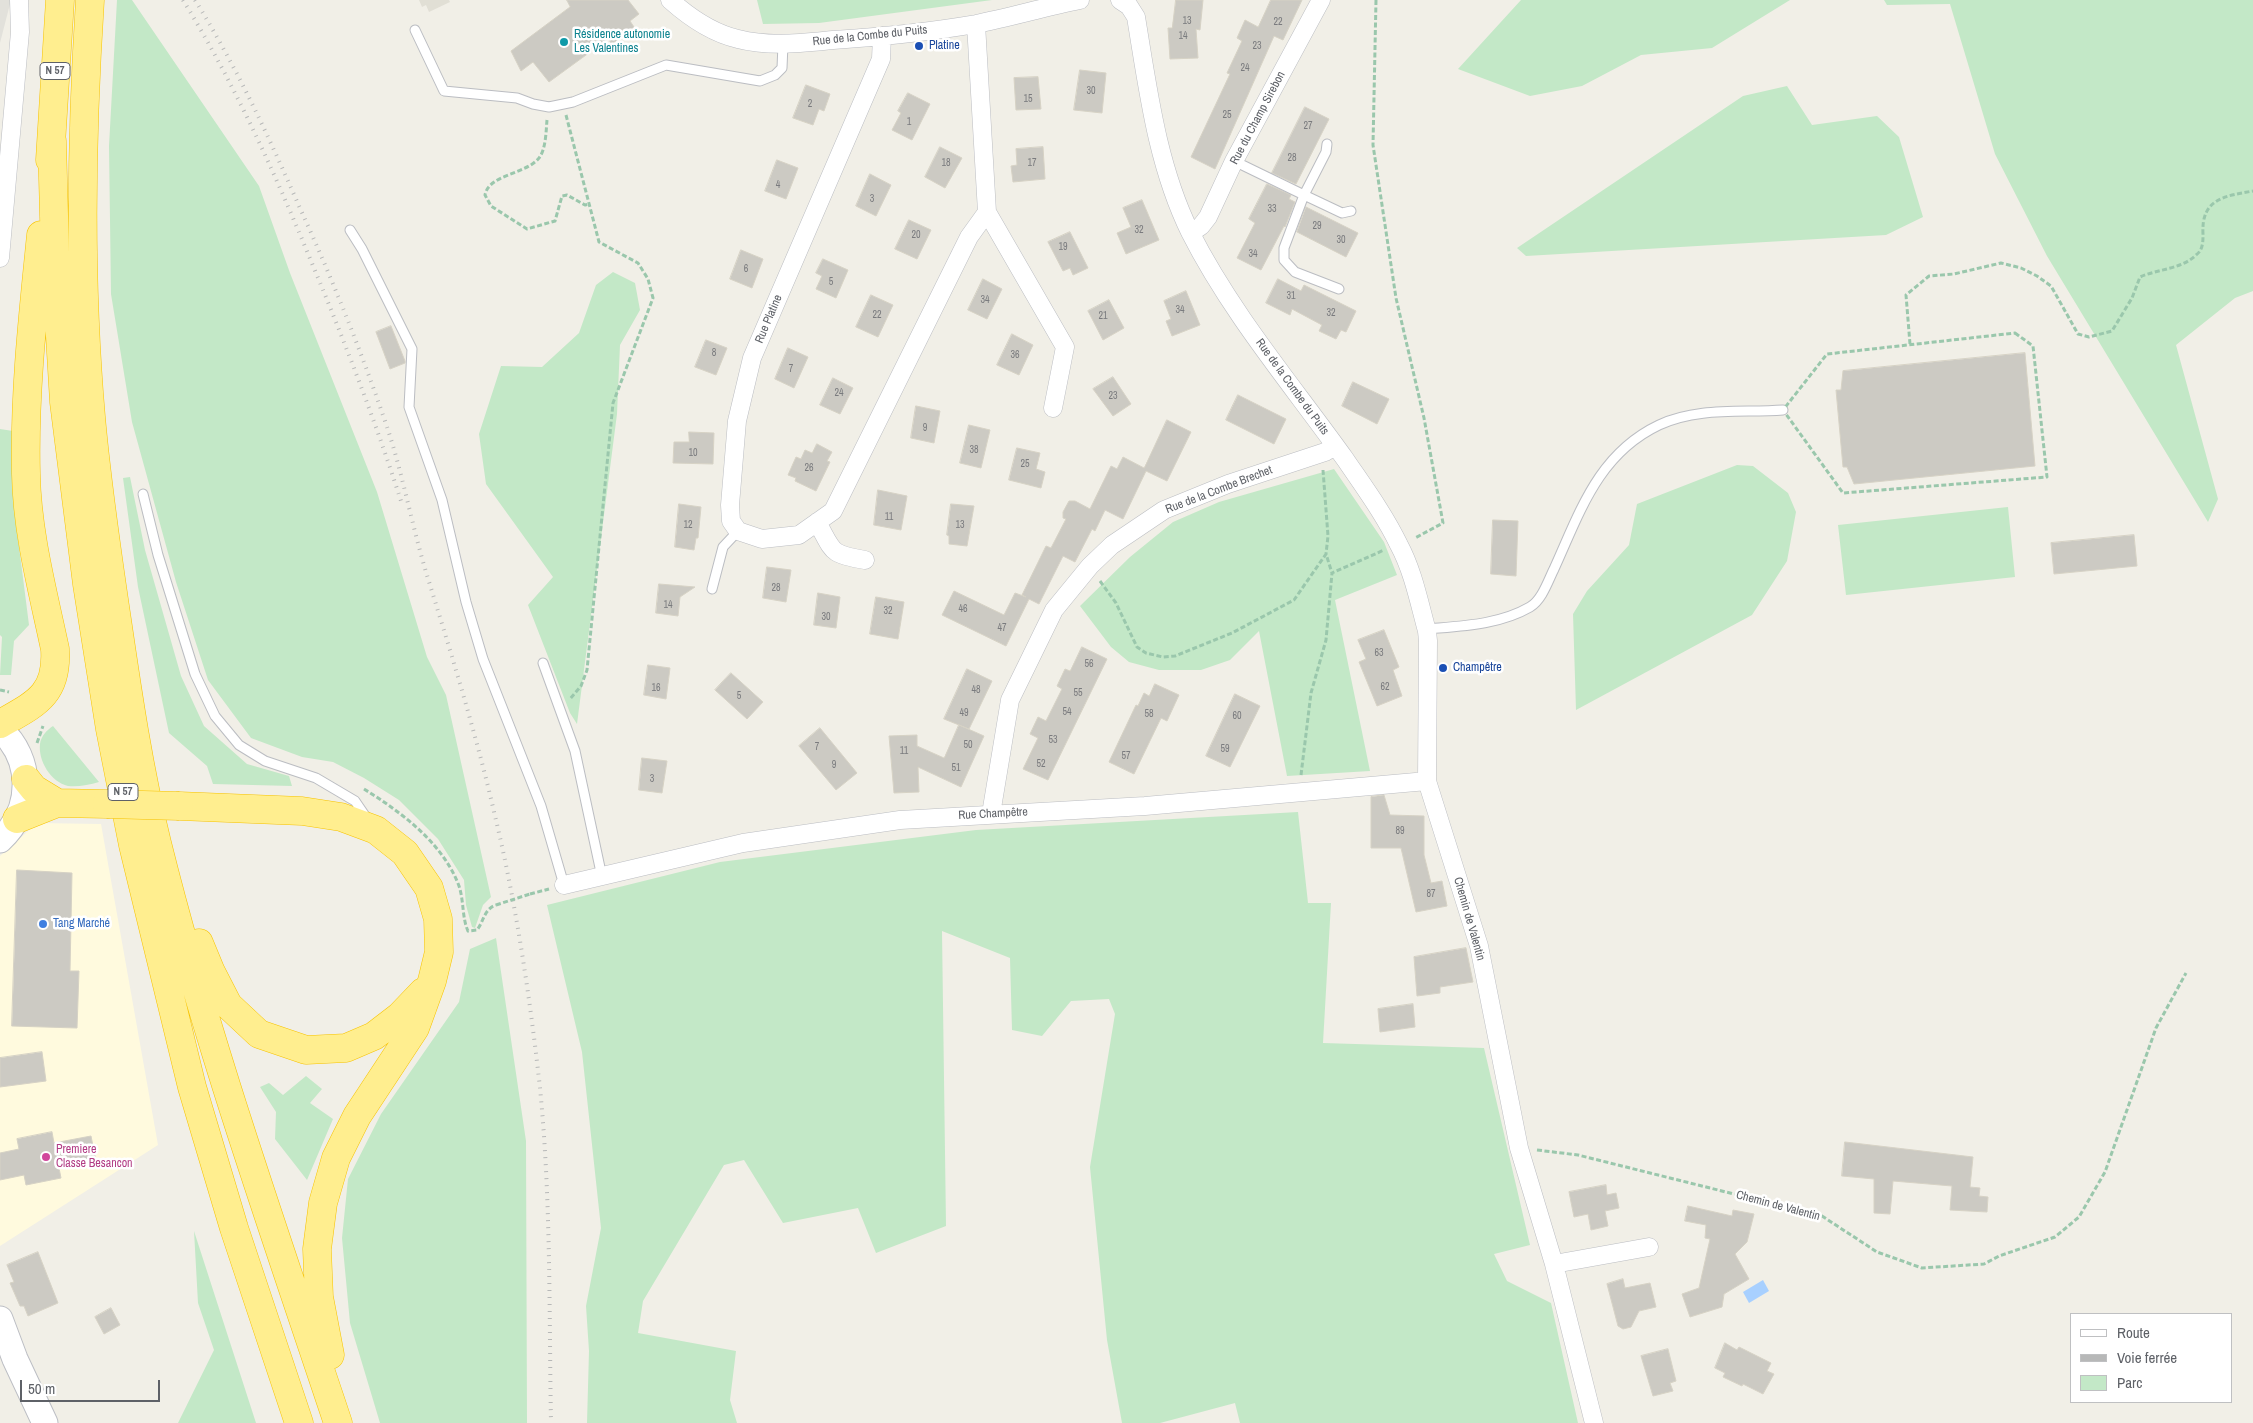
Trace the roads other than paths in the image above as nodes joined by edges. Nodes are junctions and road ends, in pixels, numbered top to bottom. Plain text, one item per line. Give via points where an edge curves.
1 (19, 0) edge
2 (60, 0) edge
3 (90, 0) edge
4 (670, 0) edge
5 (1080, 0) edge
6 (1122, 0) edge
7 (1321, 0) edge
8 (976, 24) junction
9 (415, 30) dead end
10 (882, 36) junction
11 (783, 44) junction
12 (52, 141) junction
13 (1328, 144) dead end
14 (1234, 161) junction
15 (1304, 194) junction
16 (1352, 211) dead end
17 (987, 212) junction
18 (350, 230) dead end
19 (1190, 233) junction
20 (0, 258) edge
21 (1339, 289) dead end
22 (1053, 408) dead end
23 (1783, 410) road end
24 (1330, 449) junction
25 (143, 494) dead end
26 (817, 522) junction
27 (738, 531) junction
28 (865, 560) dead end
29 (712, 589) dead end
30 (1427, 629) junction
31 (543, 663) dead end
32 (0, 724) edge
33 (0, 729) edge
34 (26, 779) junction
35 (1427, 781) junction
36 (57, 803) junction
37 (991, 814) junction
38 (17, 819) junction
39 (376, 830) junction
40 (156, 839) junction
41 (0, 840) edge
42 (602, 877) junction
43 (564, 885) joint
44 (432, 981) junction
45 (1649, 1247) dead end
46 (1554, 1264) junction
47 (0, 1320) edge
48 (45, 1423) edge
49 (299, 1423) edge
50 (338, 1423) edge
51 (342, 1423) edge
52 (1594, 1423) edge

1 - 20 street via 20,32
2 - 12 highway, N 57
3 - 40 highway, N 57 via 84,252 91,415 133,724
4 - 11 street, Rue de la Combe du Puits via 689,17 736,39
5 - 8 street, Rue de la Combe du Puits
6 - 19 street, Rue de la Combe du Puits via 1136,17 1167,174
7 - 14 street, Rue du Champ Sirebon
8 - 10 street, Rue de la Combe du Puits
8 - 17 street
9 - 11 lane via 444,91 517,98 549,107 573,102 666,65 760,81 782,68
10 - 11 street, Rue de la Combe du Puits
10 - 27 street, Rue Platine via 881,60 752,358 737,421 731,486 731,521
12 - 32 highway via 33,308 26,474 56,668 46,691 30,707
12 - 49 highway, N 57 via 64,402 110,729 133,845 192,1087 234,1228
13 - 15 lane
14 - 15 lane
14 - 19 street, Rue du Champ Sirebon via 1208,217
15 - 16 lane via 1342,213
15 - 21 lane via 1284,248 1284,260 1295,272
17 - 22 street via 1065,347
17 - 26 street via 969,237 833,511
18 - 43 lane via 412,349 409,407 442,500 483,659 541,806
19 - 24 street, Rue de la Combe du Puits
23 - 30 lane via 1698,413 1659,426 1626,446 1593,485 1545,589 1532,606 1478,625
24 - 30 street, Rue de la Combe du Puits via 1377,505 1399,544
24 - 37 street, Rue de la Combe Brechet via 1164,510 1112,545 1090,566 1054,610 1010,700
25 - 39 lane via 158,555 195,674 215,716 239,745 265,761 316,778 355,801
26 - 27 street via 799,535 762,539
26 - 28 street via 835,553
27 - 29 lane via 723,547
30 - 35 street, Rue de la Combe du Puits
31 - 42 lane via 575,751
33 - 34 main road via 17,750
34 - 36 highway via 34,789
34 - 38 main road via 24,800
35 - 37 street, Rue Champêtre via 1145,806
35 - 46 street, Chemin de Valentin via 1479,946 1519,1148
36 - 38 highway
36 - 39 highway, bridge via 302,811 341,817
37 - 42 street, Rue Champêtre via 900,820 743,843
38 - 41 main road
39 - 44 highway via 405,853 429,888 439,936
40 - 44 highway via 228,1005 259,1034 306,1050 346,1048 374,1036 400,1016
40 - 50 highway, N 57 via 222,1074
42 - 43 street, Rue Champêtre
44 - 51 highway via 415,1028 357,1116 336,1158 323,1203 317,1249 320,1297
45 - 46 street
46 - 52 street, Chemin de Valentin
47 - 48 main road

